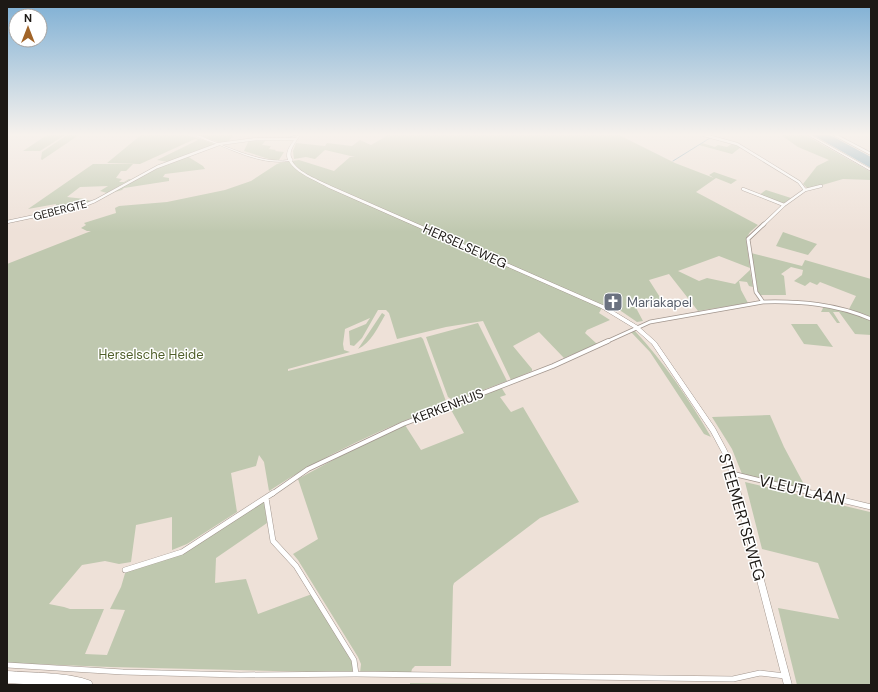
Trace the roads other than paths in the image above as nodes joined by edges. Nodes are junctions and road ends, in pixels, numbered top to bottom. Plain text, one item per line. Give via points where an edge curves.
1 (158, 167) edge
2 (296, 167) edge
3 (775, 167) edge
4 (821, 186) dead end
5 (743, 190) dead end
6 (805, 190) junction
7 (784, 205) junction
8 (7, 222) edge
9 (763, 302) junction
10 (871, 319) edge
11 (636, 327) junction
12 (734, 474) junction
13 (266, 498) junction
14 (871, 507) edge
15 (125, 570) dead end
16 (7, 665) edge
17 (356, 674) junction
18 (785, 676) junction
19 (7, 677) edge
20 (87, 685) edge
21 (788, 685) edge

1 - 8 street, GEBERGTE via 90,203
2 - 11 street, HERSELSEWEG via 330,187 604,307
3 - 6 street via 799,182
4 - 6 street
5 - 7 street
6 - 7 street
7 - 9 street via 748,239 756,292
9 - 10 street, KERKENHUIS via 799,301 842,308
9 - 11 street, KERKENHUIS via 650,322
11 - 12 street, STEEMERTSEWEG via 654,343 671,367 721,444
11 - 13 street, KERKENHUIS via 553,366 402,424 308,469
12 - 14 street, VLEUTLAAN
12 - 18 street, STEEMERTSEWEG
13 - 15 street, KERKENHUIS via 182,552
13 - 17 street via 273,541 296,566 354,660
16 - 17 street via 240,675
17 - 18 street via 733,679 760,673
18 - 21 street, STEEMERTSEWEG
19 - 20 highway

